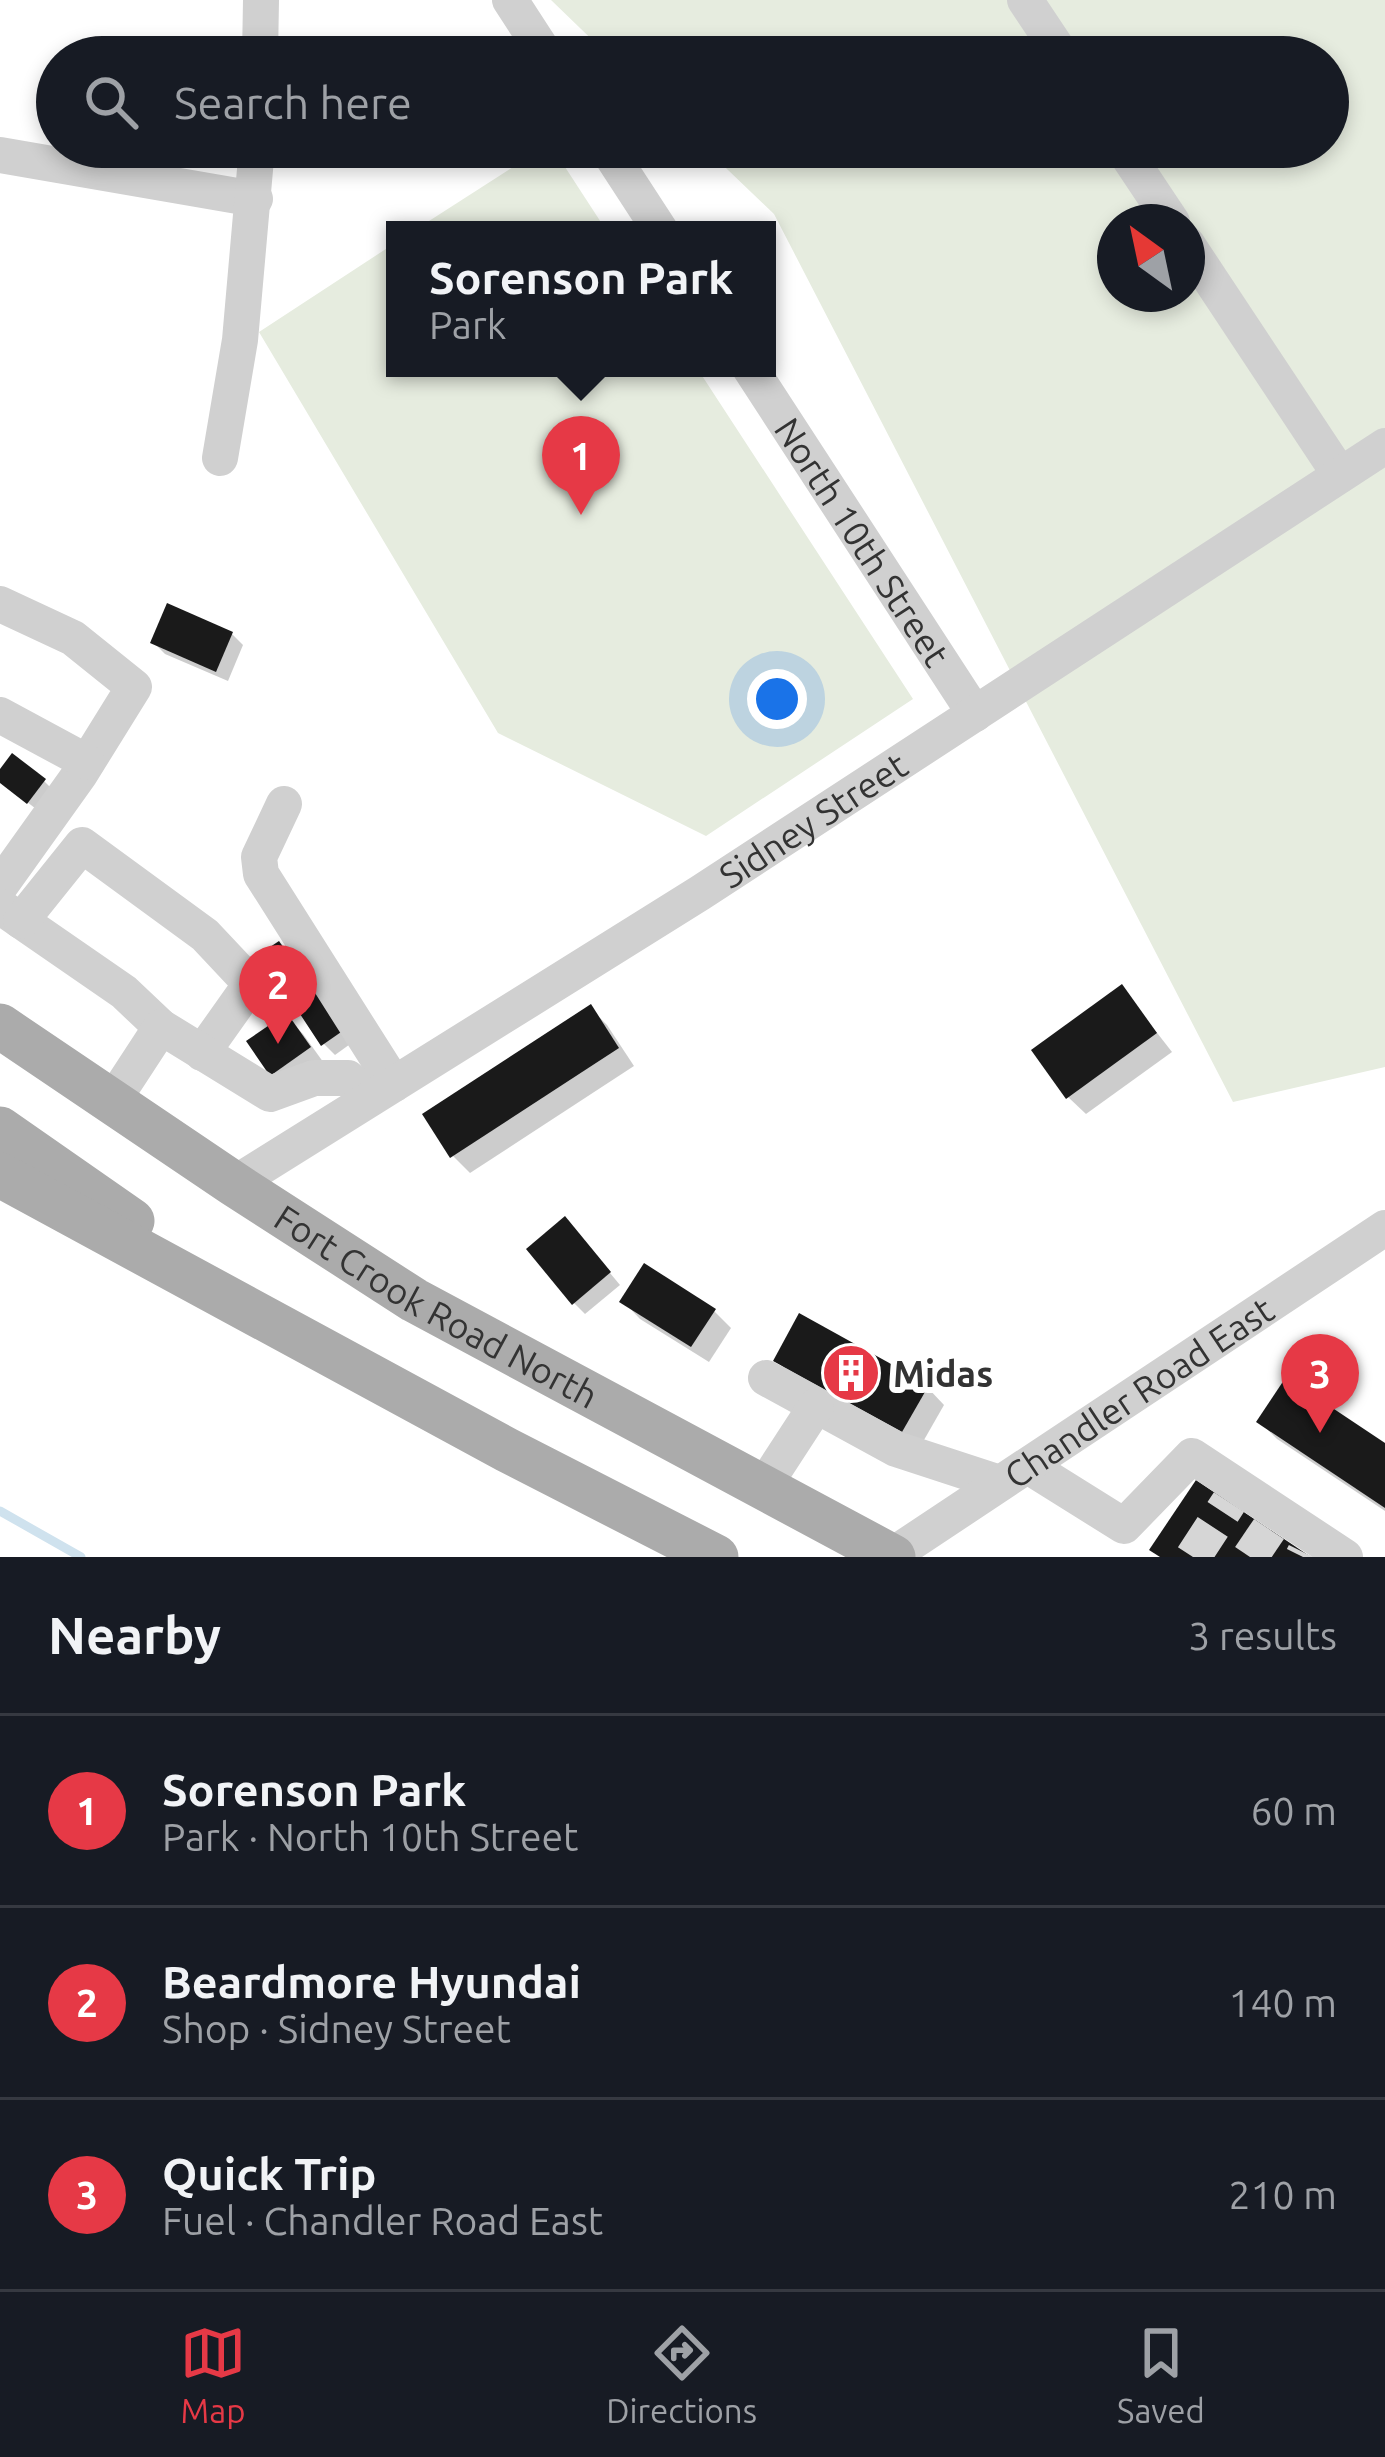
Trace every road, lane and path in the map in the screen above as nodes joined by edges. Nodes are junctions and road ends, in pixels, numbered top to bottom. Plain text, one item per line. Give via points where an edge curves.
1 (261, 0) edge
2 (510, 0) edge
3 (1025, 0) edge
4 (260, 36) edge
5 (533, 36) edge
6 (1049, 36) edge
7 (0, 155) edge
8 (36, 161) edge
9 (75, 168) edge
10 (256, 168) edge
11 (620, 168) edge
12 (1136, 168) edge
13 (255, 199) junction
14 (1160, 204) edge
15 (654, 221) edge
16 (1205, 271) edge
17 (756, 377) edge
18 (1385, 446) edge
19 (220, 458) dead end
20 (1340, 475) junction
21 (0, 604) edge
22 (975, 714) junction
23 (0, 715) edge
24 (87, 762) junction
25 (284, 804) dead end
26 (0, 886) edge
27 (10, 914) edge
28 (0, 1026) edge
29 (161, 1027) junction
30 (202, 1053) junction
31 (383, 1091) junction
32 (112, 1102) junction
33 (0, 1129) edge
34 (0, 1175) edge
35 (234, 1184) junction
36 (1385, 1228) edge
37 (292, 1333) junction
38 (766, 1378) dead end
39 (816, 1406) junction
40 (1014, 1474) junction
41 (762, 1489) junction
42 (586, 1491) junction
43 (1127, 1541) edge
44 (1322, 1549) edge
45 (661, 1557) edge
46 (716, 1557) edge
47 (890, 1557) edge

1 - 4 street
2 - 5 street
3 - 6 street
7 - 8 street
9 - 13 street
10 - 13 street
11 - 15 street
12 - 14 street
13 - 19 street
16 - 20 street
17 - 22 street, North 10th Street
18 - 20 street, Sidney Street
20 - 22 street, Sidney Street
21 - 24 street via 74,638 134,687
22 - 31 street, Sidney Street
23 - 24 street
24 - 26 street
25 - 31 street via 259,857 261,874
27 - 29 street
27 - 30 street via 82,844 206,935 251,984
28 - 32 main road, Fort Crook Road North
29 - 30 street
29 - 32 street
30 - 31 street via 269,1094 314,1078 348,1078
31 - 35 street, Sidney Street
32 - 35 main road, Fort Crook Road North
33 - 37 main road
34 - 37 main road
35 - 41 main road, Fort Crook Road North via 414,1300
36 - 40 street, Chandler Road East
37 - 42 main road
38 - 39 street
39 - 40 street via 896,1449
39 - 41 street
40 - 43 street
40 - 47 street, Chandler Road East
41 - 47 main road, Fort Crook Road North
42 - 45 main road
42 - 46 main road
43 - 44 street via 1192,1456 1234,1494

